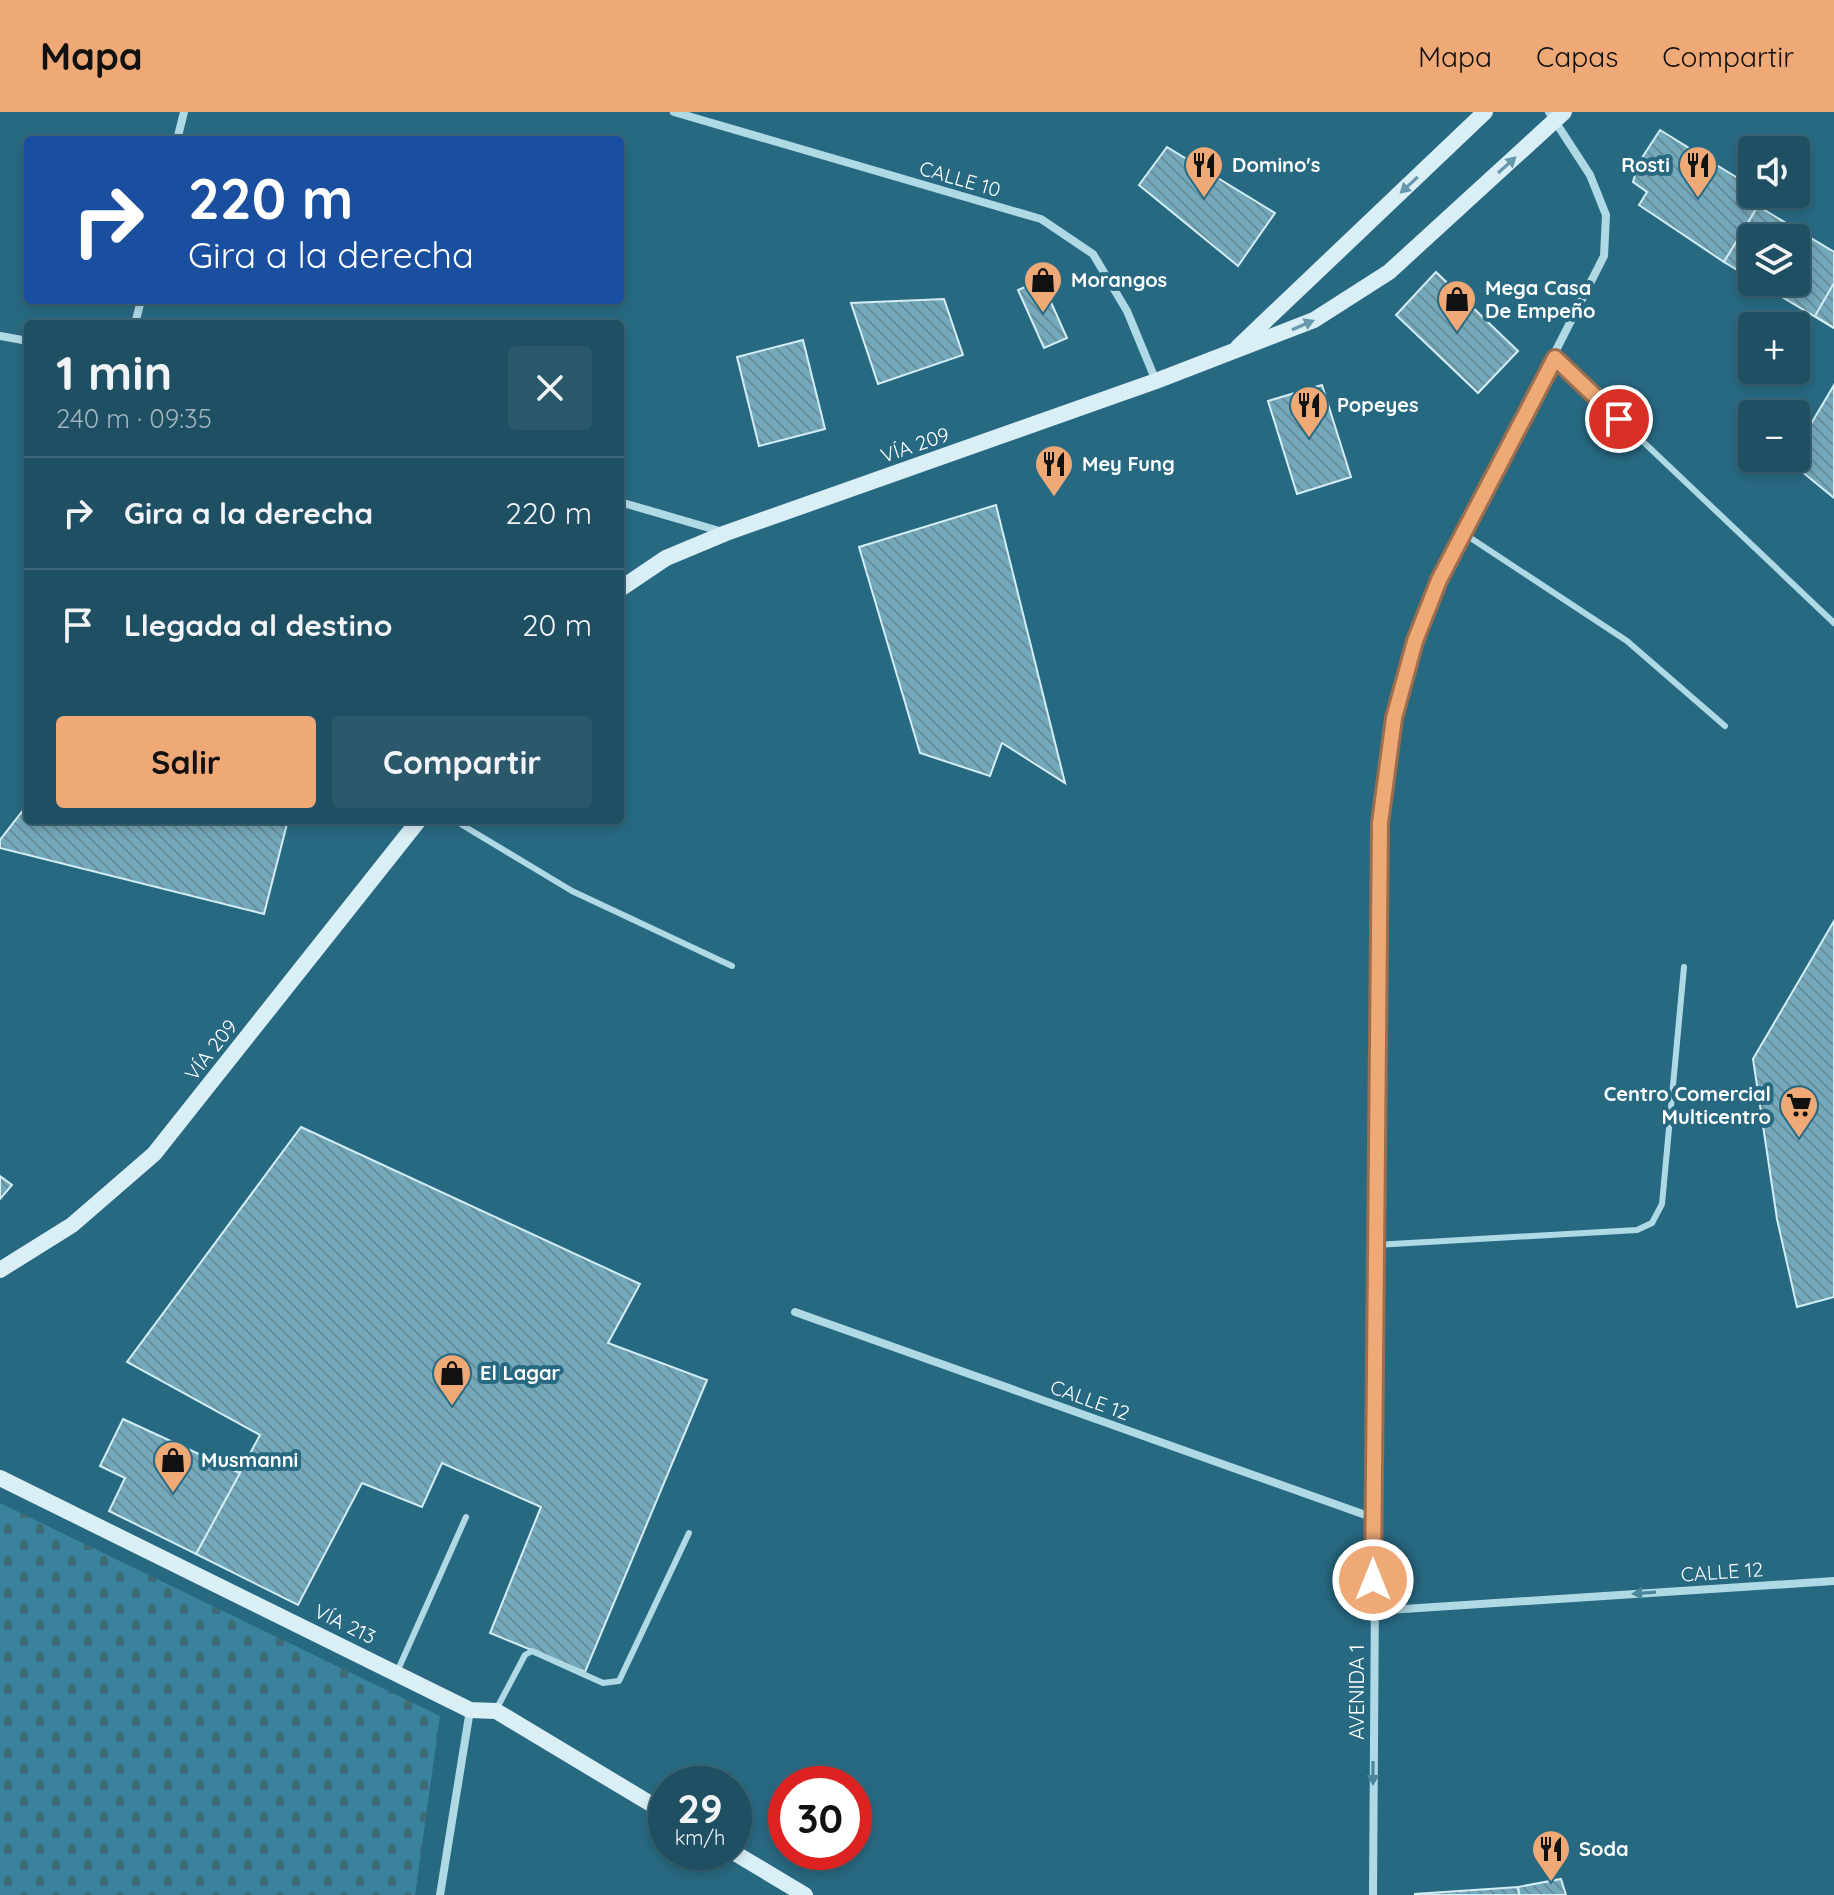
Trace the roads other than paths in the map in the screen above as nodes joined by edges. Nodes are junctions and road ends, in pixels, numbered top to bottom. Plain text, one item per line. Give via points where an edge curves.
1 (184, 112) edge
2 (674, 112) edge
3 (1485, 112) edge
4 (1556, 115) edge
5 (178, 136) edge
6 (0, 336) edge
7 (24, 340) edge
8 (1231, 354) junction
9 (1555, 358) junction
10 (1156, 381) junction
11 (624, 503) edge
12 (726, 533) junction
13 (1463, 533) junction
14 (624, 586) edge
15 (1834, 623) edge
16 (1725, 726) dead end
17 (416, 824) edge
18 (461, 824) edge
19 (732, 966) dead end
20 (1684, 967) dead end
21 (1375, 1245) junction
22 (0, 1270) edge
23 (795, 1312) dead end
24 (0, 1478) edge
25 (466, 1517) dead end
26 (1374, 1518) junction
27 (689, 1533) dead end
28 (1834, 1581) edge
29 (1373, 1611) junction
30 (397, 1672) junction
31 (470, 1710) junction
32 (496, 1711) junction
33 (648, 1802) edge
34 (752, 1863) edge
35 (440, 1895) edge
36 (805, 1895) edge
37 (1373, 1895) edge

1 - 5 street
2 - 10 street, CALLE 10 via 1041,219 1093,254 1127,311
3 -> 8 main road, VÍA 209
8 -> 4 main road, VÍA 209 via 1314,320 1389,272
4 - 9 street, AVENIDA 1 via 1606,215 1604,256
6 - 7 street
8 - 10 main road, VÍA 209
9 - 13 street, AVENIDA 1
9 - 15 lane
10 - 12 main road, VÍA 209
11 - 12 street
12 - 14 main road, VÍA 209 via 666,558
13 - 16 lane via 1627,641
13 - 21 street, AVENIDA 1 via 1415,641 1394,718 1380,823
17 - 22 main road, VÍA 209 via 154,1154 72,1225
18 - 19 lane via 572,891
20 - 21 lane via 1662,1204 1652,1223 1637,1230
21 - 26 street, AVENIDA 1
23 - 26 street, CALLE 12
24 - 30 main road, VÍA 213
25 - 30 lane
26 - 29 street, AVENIDA 1
27 - 32 lane via 619,1681 603,1683 532,1651
28 -> 29 street, CALLE 12
29 -> 37 street, AVENIDA 1
30 - 31 main road, VÍA 213
31 - 32 main road, VÍA 213
31 - 35 street
32 - 33 main road, VÍA 213
34 - 36 main road

